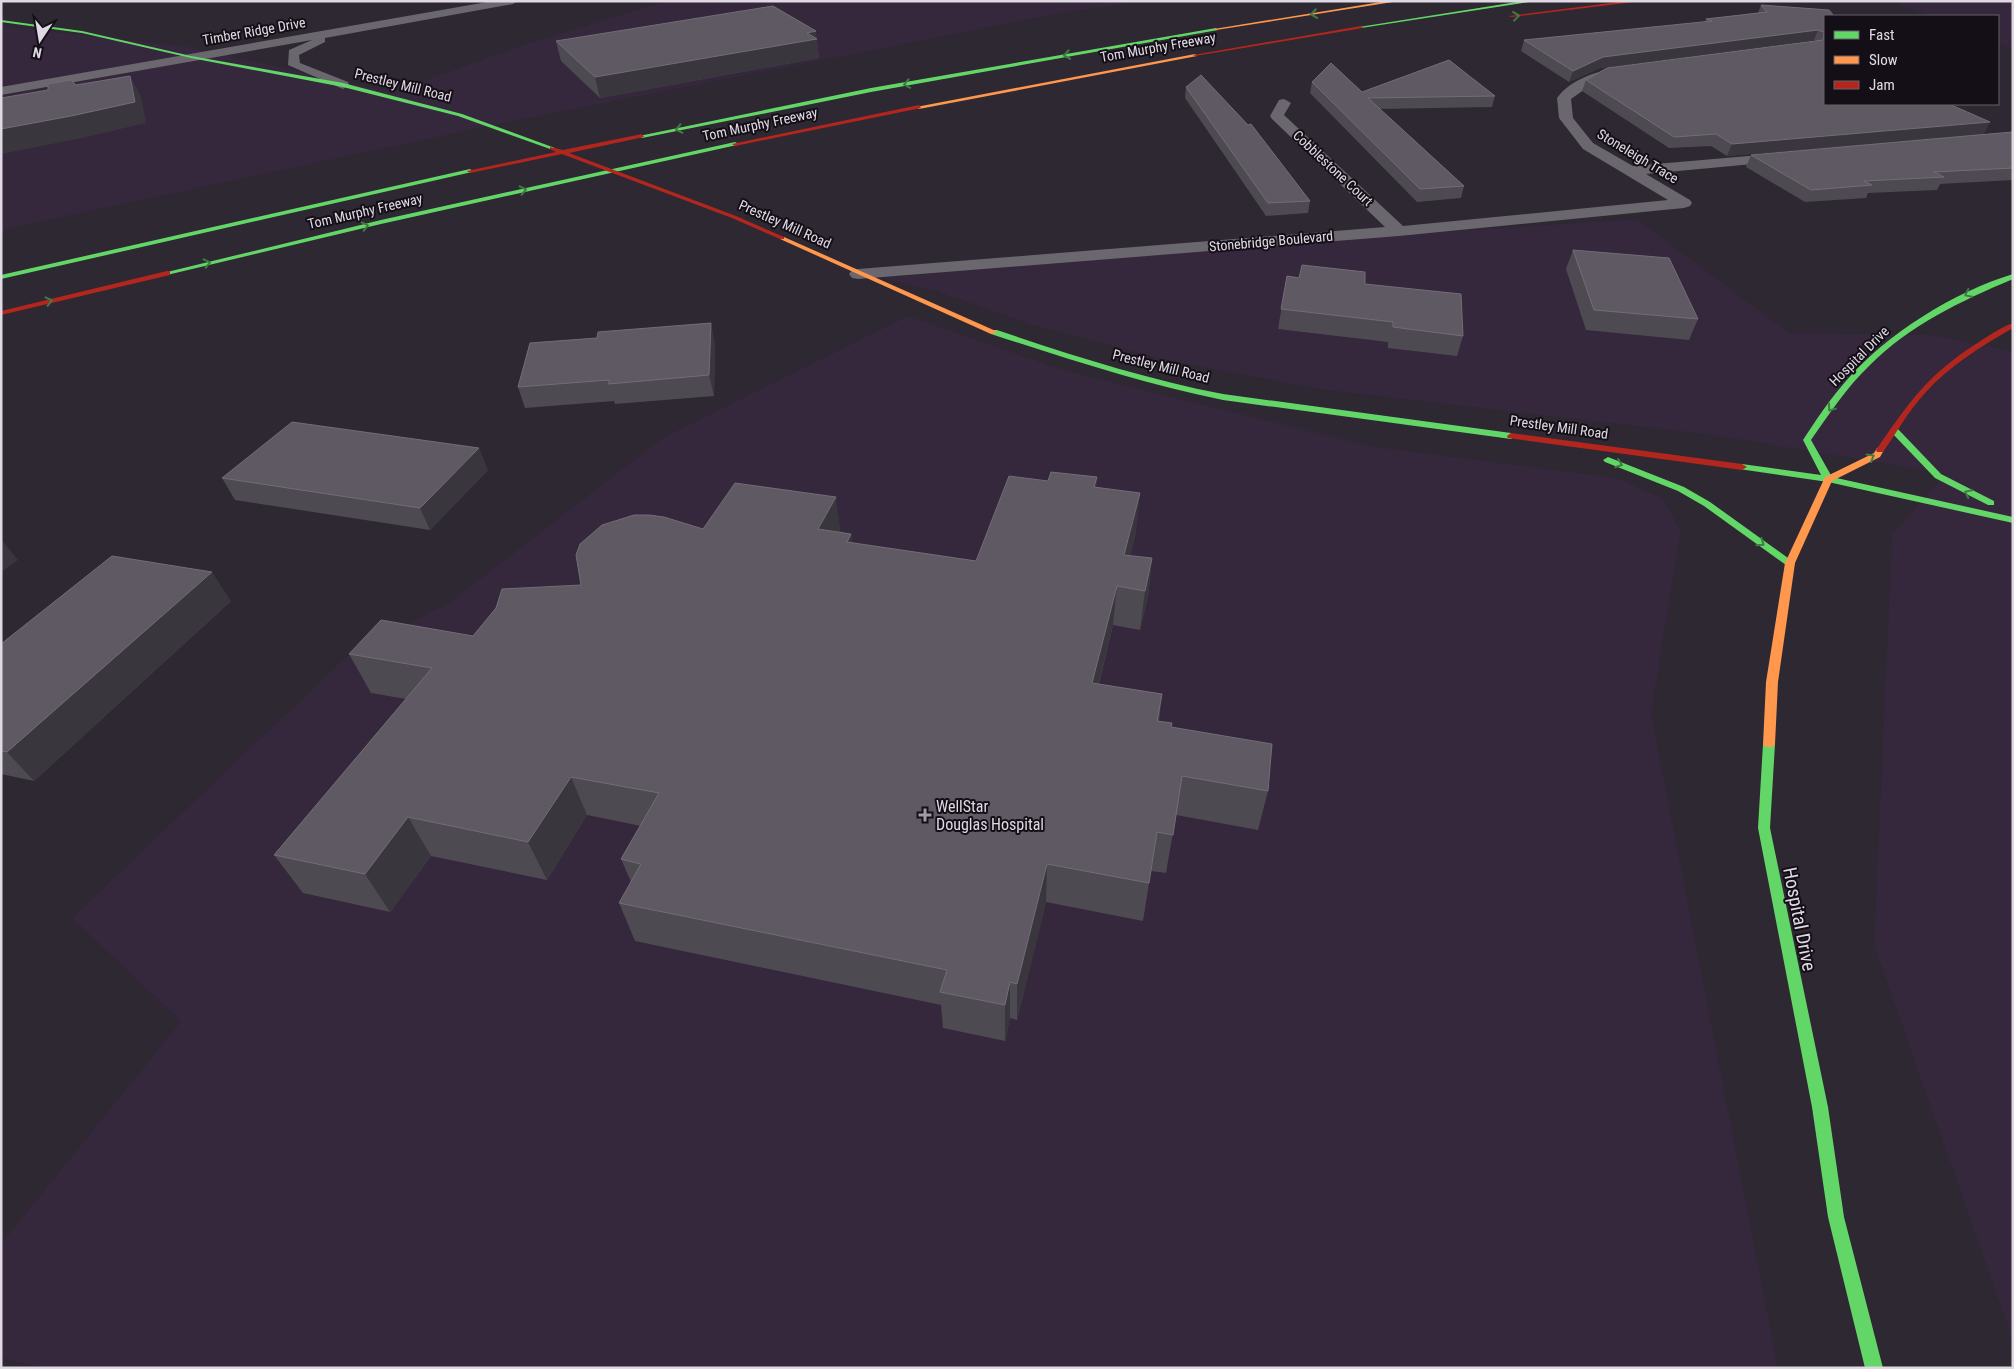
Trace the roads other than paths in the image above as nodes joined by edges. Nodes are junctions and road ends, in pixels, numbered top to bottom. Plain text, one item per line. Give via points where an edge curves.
1 (513, 1) edge
2 (1397, 1) edge
3 (1533, 1) edge
4 (1640, 1) edge
5 (1, 21) edge
6 (357, 28) junction
7 (1242, 47) junction
8 (191, 56) junction
9 (1639, 69) edge
10 (343, 85) junction
11 (1, 91) edge
12 (1284, 103) dead end
13 (1798, 156) edge
14 (1631, 172) junction
15 (1684, 203) joint
16 (1399, 231) junction
17 (858, 274) junction
18 (2013, 276) edge
19 (1, 277) edge
20 (1, 313) edge
21 (2013, 325) edge
22 (1894, 430) junction
23 (1557, 442) junction
24 (1828, 479) junction
25 (2013, 512) edge
26 (2013, 520) edge
27 (1790, 562) junction
28 (1874, 1368) edge

1 - 6 street, Timber Ridge Drive
2 -> 19 main road, Tom Murphy Freeway via 1115,47 746,115
3 - 7 main road, Tom Murphy Freeway
7 -> 4 main road
5 - 8 main road, Prestley Mill Road via 82,32
6 - 8 street, Timber Ridge Drive
6 - 10 street, Prestley Mill Road via 309,44 293,53 294,65
20 -> 7 main road, Tom Murphy Freeway via 597,174 906,109
8 - 10 main road, Prestley Mill Road
8 - 11 street, Timber Ridge Drive
9 - 14 street, Stoneleigh Trace via 1600,74 1577,85 1564,98 1566,118 1588,146
10 - 17 main road, Prestley Mill Road via 512,132 739,219
12 - 16 street, Cobblestone Court via 1277,116
13 - 14 street
14 - 15 street, Stoneleigh Trace
15 - 16 street, Stonebridge Boulevard
16 - 17 street, Stonebridge Boulevard
17 - 23 main road, Prestley Mill Road via 1000,335 1183,389
18 -> 24 main road, Hospital Drive via 1970,293 1920,320 1888,344 1850,381 1807,440
21 - 22 main road via 1944,372 1914,401
24 -> 22 main road via 1877,455
25 -> 22 main road via 1966,493 1938,476
23 - 24 main road, Prestley Mill Road
23 -> 27 main road via 1680,489
24 - 26 main road, Prestley Mill Road
24 - 27 main road, Hospital Drive
27 - 28 main road, Hospital Drive via 1772,682 1764,828 1820,1107 1836,1217

